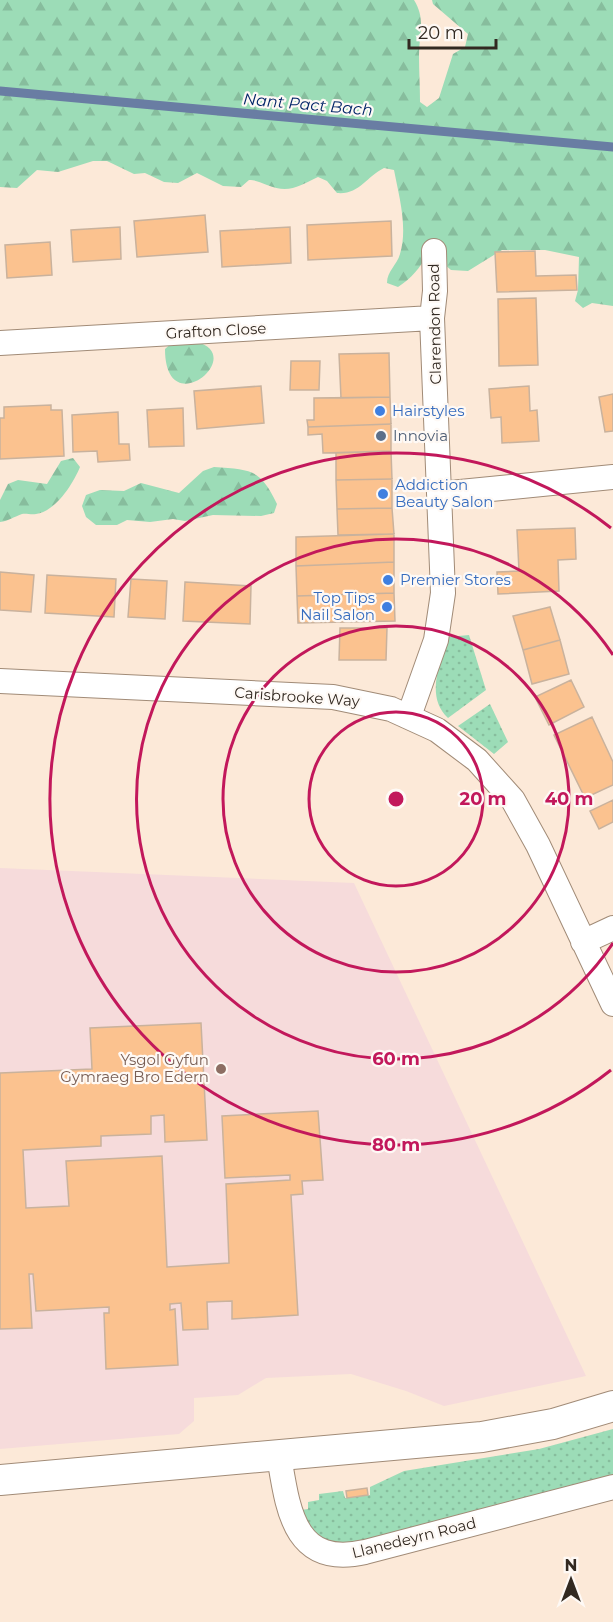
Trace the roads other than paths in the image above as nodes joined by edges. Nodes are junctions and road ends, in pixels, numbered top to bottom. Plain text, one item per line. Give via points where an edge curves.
1 (434, 251) dead end
2 (432, 318) junction
3 (0, 343) edge
4 (613, 477) edge
5 (440, 494) junction
6 (0, 681) edge
7 (409, 716) junction
8 (613, 928) edge
9 (583, 942) junction
10 (613, 1004) edge
11 (613, 1406) edge
12 (279, 1456) junction
13 (0, 1480) edge
14 (613, 1487) edge

1 - 2 street, Clarendon Road
2 - 3 street, Grafton Close
2 - 5 street, Clarendon Road
4 - 5 street
5 - 7 street, Clarendon Road via 444,563 441,617
6 - 7 street, Carisbrooke Way via 333,697 372,703
7 - 9 street, Carisbrooke Way via 457,743 513,800
8 - 9 street
9 - 10 street, Carisbrooke Way
11 - 12 street via 553,1424 482,1437
12 - 13 street
12 - 14 street, Llanedeyrn Road via 295,1524 312,1545 337,1556

